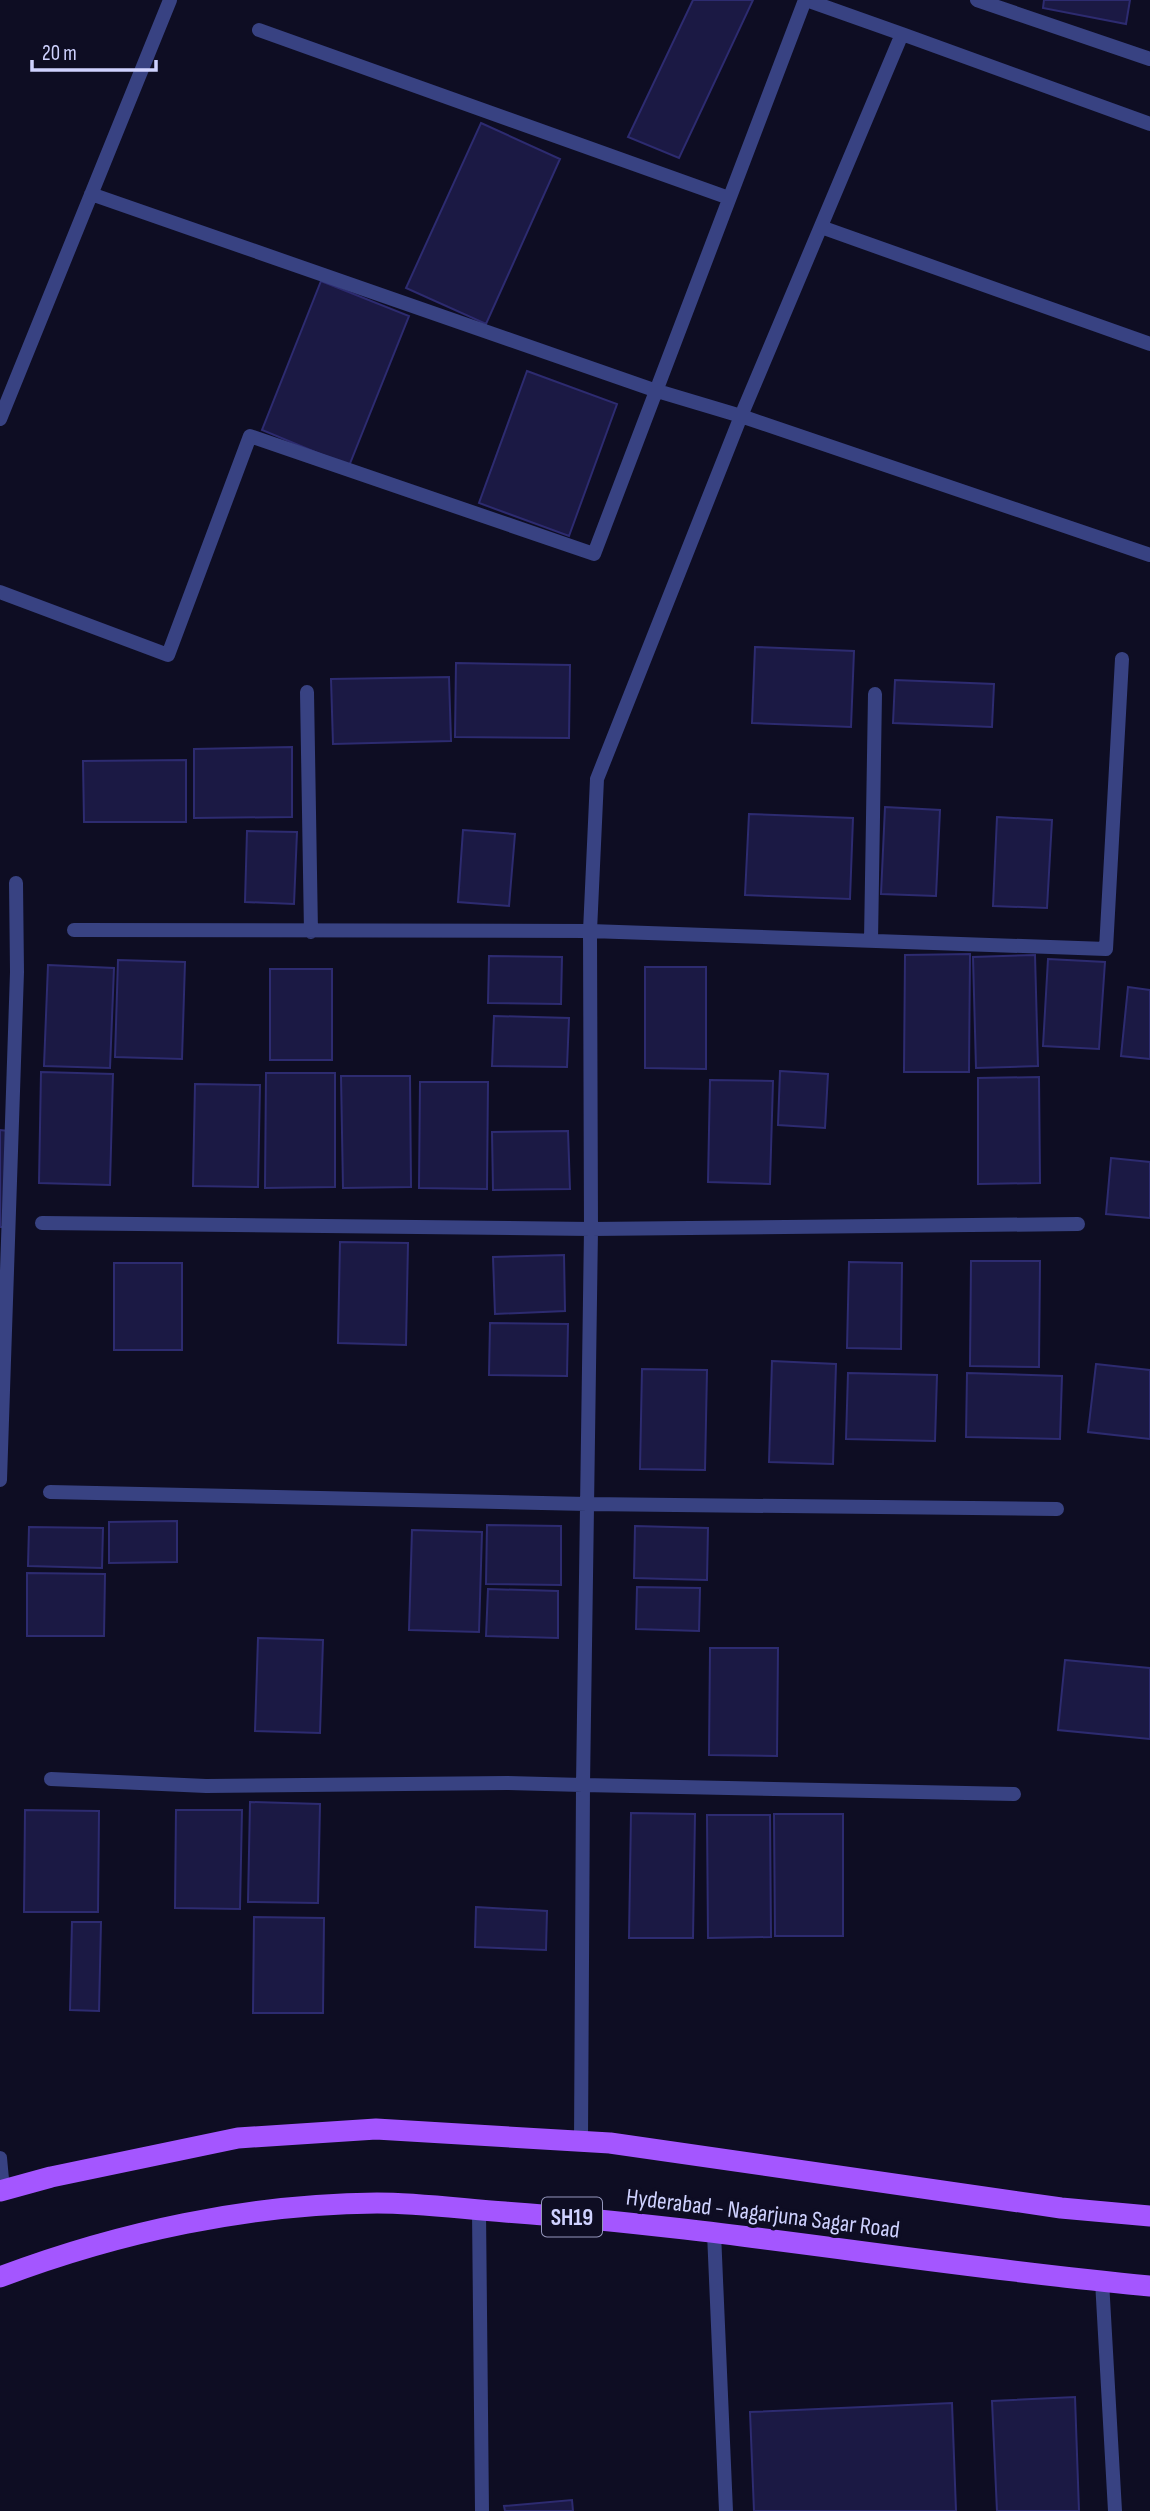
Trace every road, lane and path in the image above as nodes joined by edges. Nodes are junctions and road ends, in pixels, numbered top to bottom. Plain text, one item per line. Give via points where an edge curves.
1 (170, 0) edge
2 (806, 0) edge
3 (977, 0) edge
4 (259, 30) dead end
5 (902, 34) junction
6 (1150, 59) edge
7 (1150, 124) edge
8 (91, 194) junction
9 (729, 198) junction
10 (821, 227) junction
11 (1150, 344) edge
12 (654, 390) junction
13 (741, 416) junction
14 (0, 419) edge
15 (1150, 555) edge
16 (0, 592) edge
17 (1122, 659) dead end
18 (306, 692) dead end
19 (875, 694) dead end
20 (16, 883) dead end
21 (74, 930) dead end
22 (590, 931) junction
23 (311, 932) junction
24 (871, 941) junction
25 (42, 1223) dead end
26 (1078, 1224) dead end
27 (591, 1229) junction
28 (0, 1480) edge
29 (50, 1492) dead end
30 (587, 1504) junction
31 (1057, 1509) dead end
32 (51, 1779) dead end
33 (583, 1786) junction
34 (1014, 1794) dead end
35 (581, 2141) junction
36 (0, 2158) edge
37 (1, 2191) edge
38 (479, 2211) junction
39 (1150, 2216) edge
40 (714, 2234) junction
41 (0, 2277) edge
42 (1102, 2281) junction
43 (1150, 2286) edge
44 (481, 2511) edge
45 (726, 2511) edge
46 (1115, 2511) edge

1 - 8 street
2 - 5 street
2 - 9 street
3 - 6 street
4 - 9 street
5 - 7 street
5 - 10 street
8 - 12 street
8 - 14 street
9 - 12 street
10 - 11 street
10 - 13 street
12 - 13 street
12 - 16 street via 594,554 250,436 168,655
13 - 15 street
13 - 22 street via 597,779
17 - 24 street via 1106,949
18 - 23 street
19 - 24 street
20 - 28 street via 18,972
21 - 23 street
22 - 23 street
22 - 24 street
22 - 27 street
25 - 27 street
26 - 27 street
27 - 30 street
29 - 30 street
30 - 31 street
30 - 33 street
32 - 33 street via 206,1786
33 - 34 street
33 - 35 street
35 - 37 main road, Hyderabad - Nagarjuna Sagar Road via 376,2129 238,2138
35 - 39 main road, Hyderabad - Nagarjuna Sagar Road via 1061,2208
36 - 37 street
38 - 40 main road, Hyderabad - Nagarjuna Sagar Road / SH19 via 605,2219
38 - 41 main road, Hyderabad - Nagarjuna Sagar Road / SH19 via 377,2203 247,2212 74,2249
38 - 44 street
40 - 42 main road, Hyderabad - Nagarjuna Sagar Road / SH19
40 - 45 street
42 - 43 main road, Hyderabad - Nagarjuna Sagar Road / SH19
42 - 46 street

